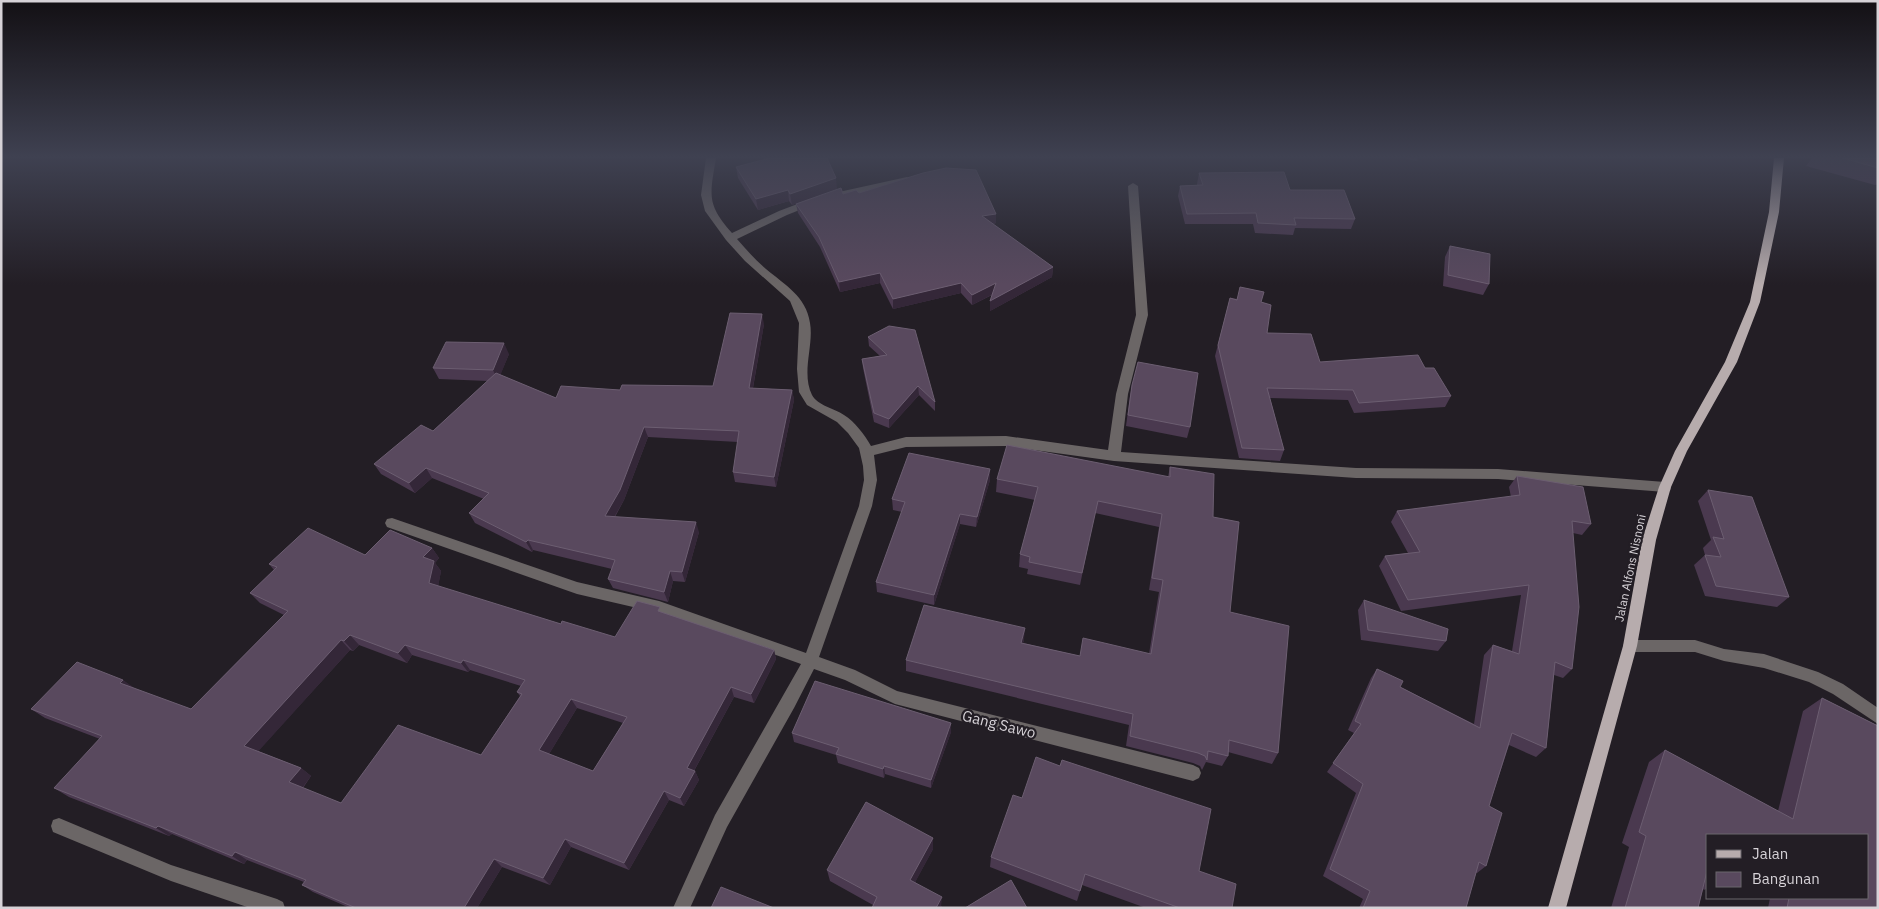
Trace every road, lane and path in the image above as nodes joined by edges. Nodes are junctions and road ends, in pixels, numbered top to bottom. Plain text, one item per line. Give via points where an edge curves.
1 (707, 200) edge
2 (815, 200) edge
3 (1134, 200) edge
4 (1775, 200) edge
5 (730, 238) junction
6 (867, 452) junction
7 (1114, 456) junction
8 (1665, 487) junction
9 (392, 523) dead end
10 (1630, 646) junction
11 (810, 662) junction
12 (1878, 717) edge
13 (1193, 773) dead end
14 (59, 826) dead end
15 (277, 908) edge
16 (681, 908) edge
17 (1557, 908) edge

1 - 5 street via 707,206
2 - 5 street
3 - 7 street via 1142,315 1122,394
4 - 8 main road, Jalan Alfons Nisnoni via 1755,302 1734,356 1681,451
5 - 6 street via 760,270 796,300 805,321 803,381 808,399 854,431
6 - 7 street via 906,442 1006,441
6 - 11 street via 871,480 863,514
7 - 8 street via 1356,473 1498,474
8 - 10 main road, Jalan Alfons Nisnoni via 1649,540
9 - 11 street, Gang Sawo via 567,585 659,608
10 - 12 street via 1696,646 1764,661 1830,685
10 - 17 main road, Jalan Alfons Nisnoni
11 - 13 street, Gang Sawo via 850,675 895,697
11 - 16 street via 721,821
14 - 15 street via 171,873

